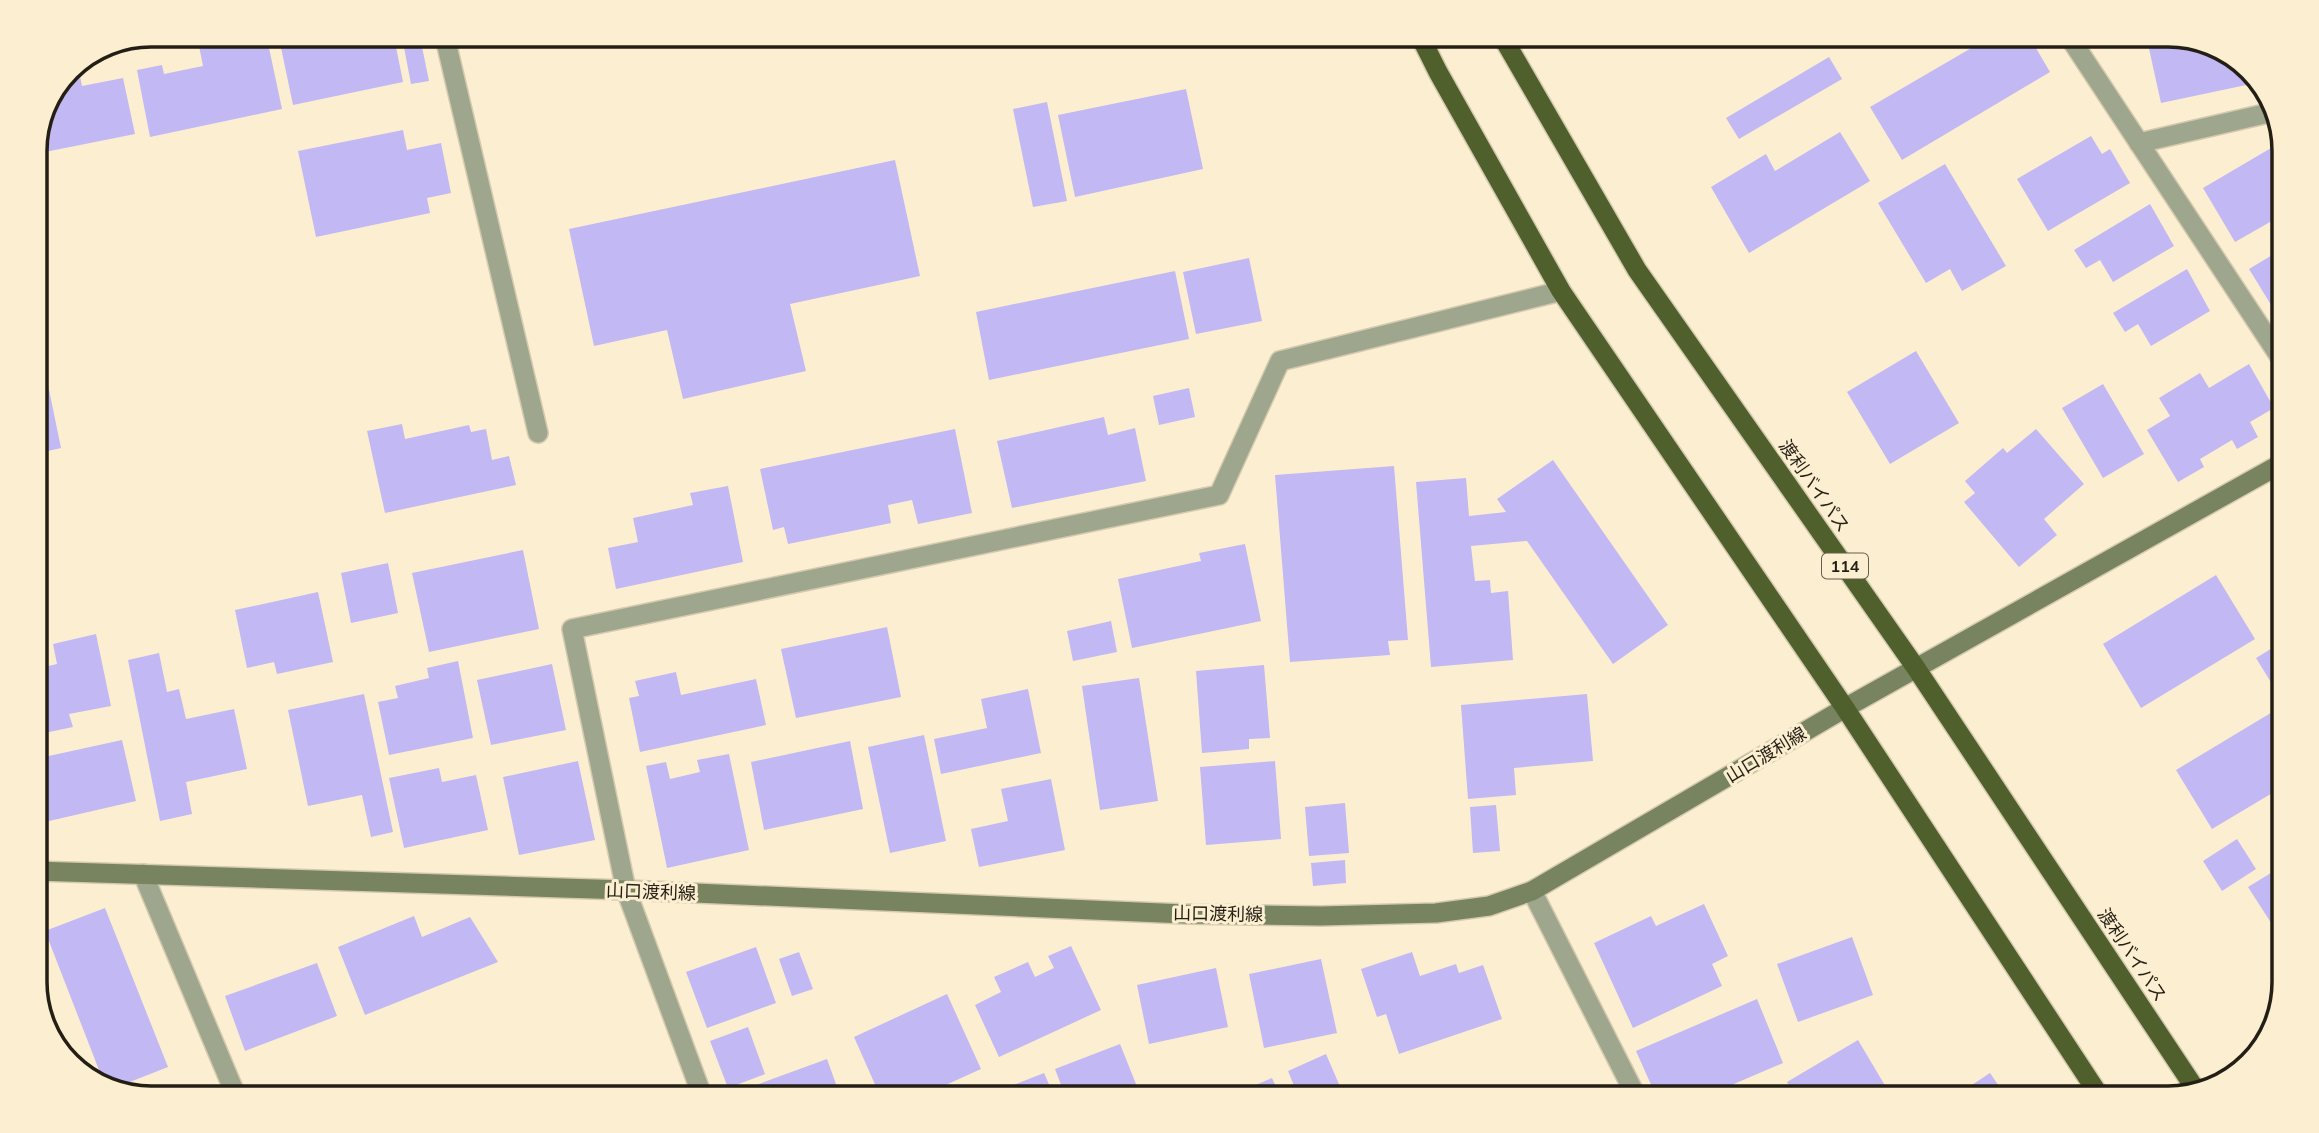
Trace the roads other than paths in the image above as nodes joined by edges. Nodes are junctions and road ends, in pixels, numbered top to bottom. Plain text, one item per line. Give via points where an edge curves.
1 (447, 47) edge
2 (1426, 47) edge
3 (1508, 47) edge
4 (2076, 47) edge
5 (2265, 115) edge
6 (2139, 143) junction
7 (1561, 291) junction
8 (2272, 345) edge
9 (538, 433) dead end
10 (2272, 469) edge
11 (1916, 668) junction
12 (1845, 708) junction
13 (47, 871) edge
14 (143, 874) junction
15 (626, 890) junction
16 (1532, 891) junction
17 (2191, 1083) edge
18 (232, 1086) edge
19 (699, 1086) edge
20 (1631, 1086) edge
21 (2093, 1086) edge

1 - 9 street
2 - 7 highway
3 - 11 highway, 渡利バイパス / 114 via 1637,270
4 - 6 street
5 - 6 street
6 - 8 street
7 - 12 highway
7 - 15 street via 1280,361 1219,495 572,629
10 - 11 main road, 山口渡利線
11 - 12 main road, 山口渡利線
11 - 17 highway, 渡利バイパス / 114
12 - 16 main road, 山口渡利線
12 - 21 highway
13 - 14 main road, 山口渡利線
14 - 15 main road, 山口渡利線
14 - 18 street
15 - 16 main road, 山口渡利線 via 1307,916 1436,913 1489,906
15 - 19 street
16 - 20 street

